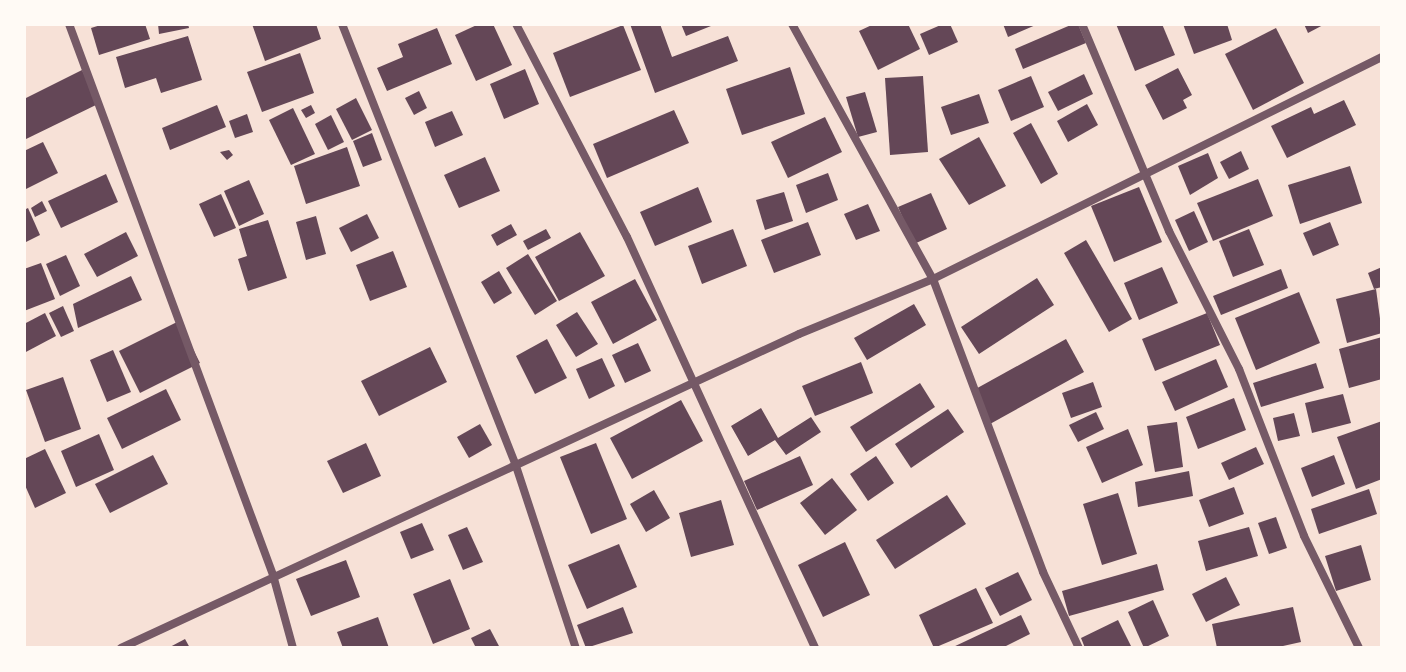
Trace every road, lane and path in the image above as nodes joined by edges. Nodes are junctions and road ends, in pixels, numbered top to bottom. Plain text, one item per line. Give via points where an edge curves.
1 (69, 24) edge
2 (342, 24) edge
3 (516, 24) edge
4 (792, 24) edge
5 (1082, 24) edge
6 (1382, 57) edge
7 (1144, 173) junction
8 (933, 279) junction
9 (694, 382) junction
10 (516, 466) junction
11 (273, 575) junction
12 (121, 648) edge
13 (293, 648) edge
14 (576, 648) edge
15 (815, 648) edge
16 (1079, 648) edge
17 (1359, 648) edge

1 - 11 street
2 - 10 street
3 - 9 street via 627,237
4 - 8 street
5 - 7 street
6 - 7 street
7 - 8 street
7 - 17 street via 1239,369 1304,536
8 - 9 street
8 - 16 street via 1043,572
9 - 10 street
9 - 15 street
10 - 11 street
10 - 14 street
11 - 12 street
11 - 13 street

